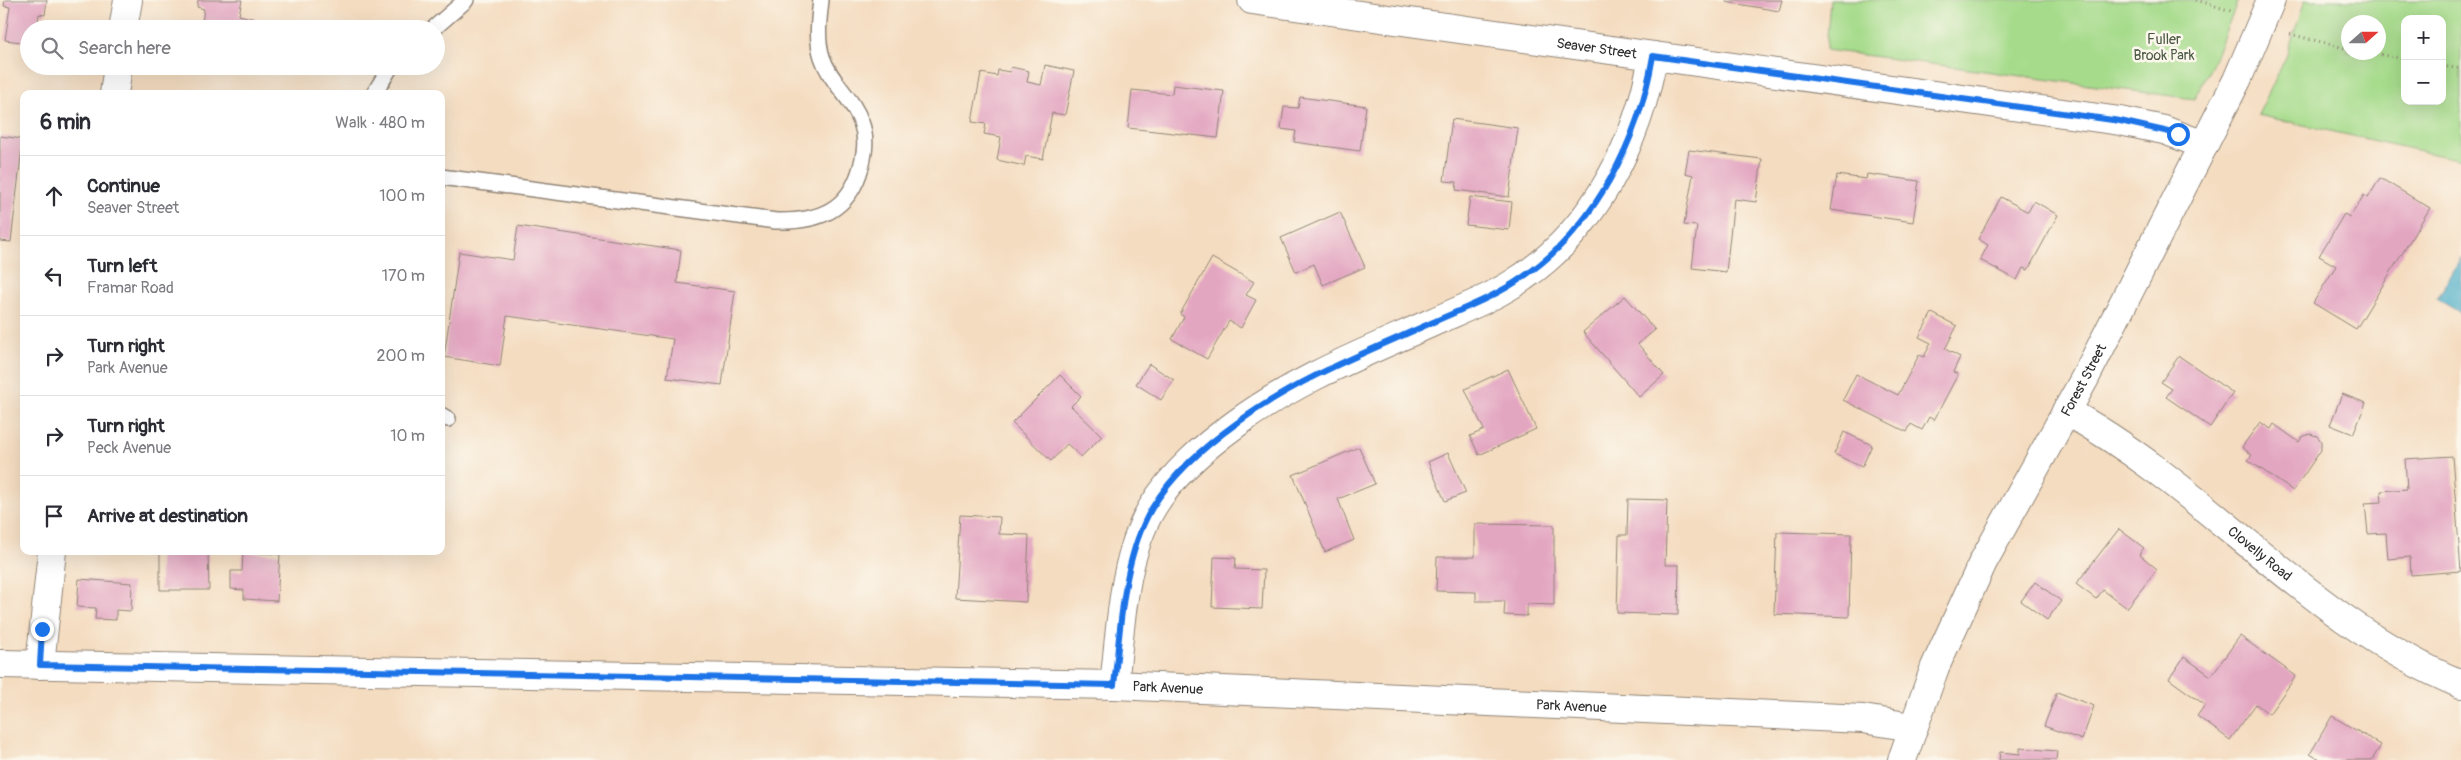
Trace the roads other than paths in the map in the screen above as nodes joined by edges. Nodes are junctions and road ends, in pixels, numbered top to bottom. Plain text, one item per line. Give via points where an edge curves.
1 (128, 0) edge
2 (466, 0) edge
3 (821, 0) edge
4 (1252, 0) edge
5 (2272, 0) edge
6 (125, 20) edge
7 (443, 20) edge
8 (1653, 56) junction
9 (117, 75) edge
10 (383, 75) edge
11 (115, 90) edge
12 (376, 90) edge
13 (2204, 145) junction
14 (445, 178) edge
15 (2066, 411) junction
16 (52, 555) edge
17 (0, 664) edge
18 (40, 665) junction
19 (2461, 684) edge
20 (1114, 685) junction
21 (1912, 727) junction
22 (1902, 760) edge

1 - 6 street
2 - 7 lane
3 - 14 lane via 818,37 822,56 828,72 855,110 865,139 864,156 852,190 829,212 796,222 776,221
4 - 8 street, Seaver Street
5 - 13 street, Forest Street via 2250,53
8 - 13 street, Seaver Street via 2120,121 2164,130
8 - 20 street via 1638,121 1618,165 1578,224 1542,262 1522,278 1479,301 1292,386 1230,428 1174,478 1152,508 1133,556
9 - 11 street
10 - 12 lane
13 - 15 street, Forest Street
15 - 19 street, Clovelly Road via 2112,438 2361,630
15 - 21 street, Forest Street via 1983,562 1947,638
16 - 18 street
17 - 18 street, Park Avenue
18 - 20 street, Park Avenue
20 - 21 street, Park Avenue via 1863,719
21 - 22 street, Forest Street

